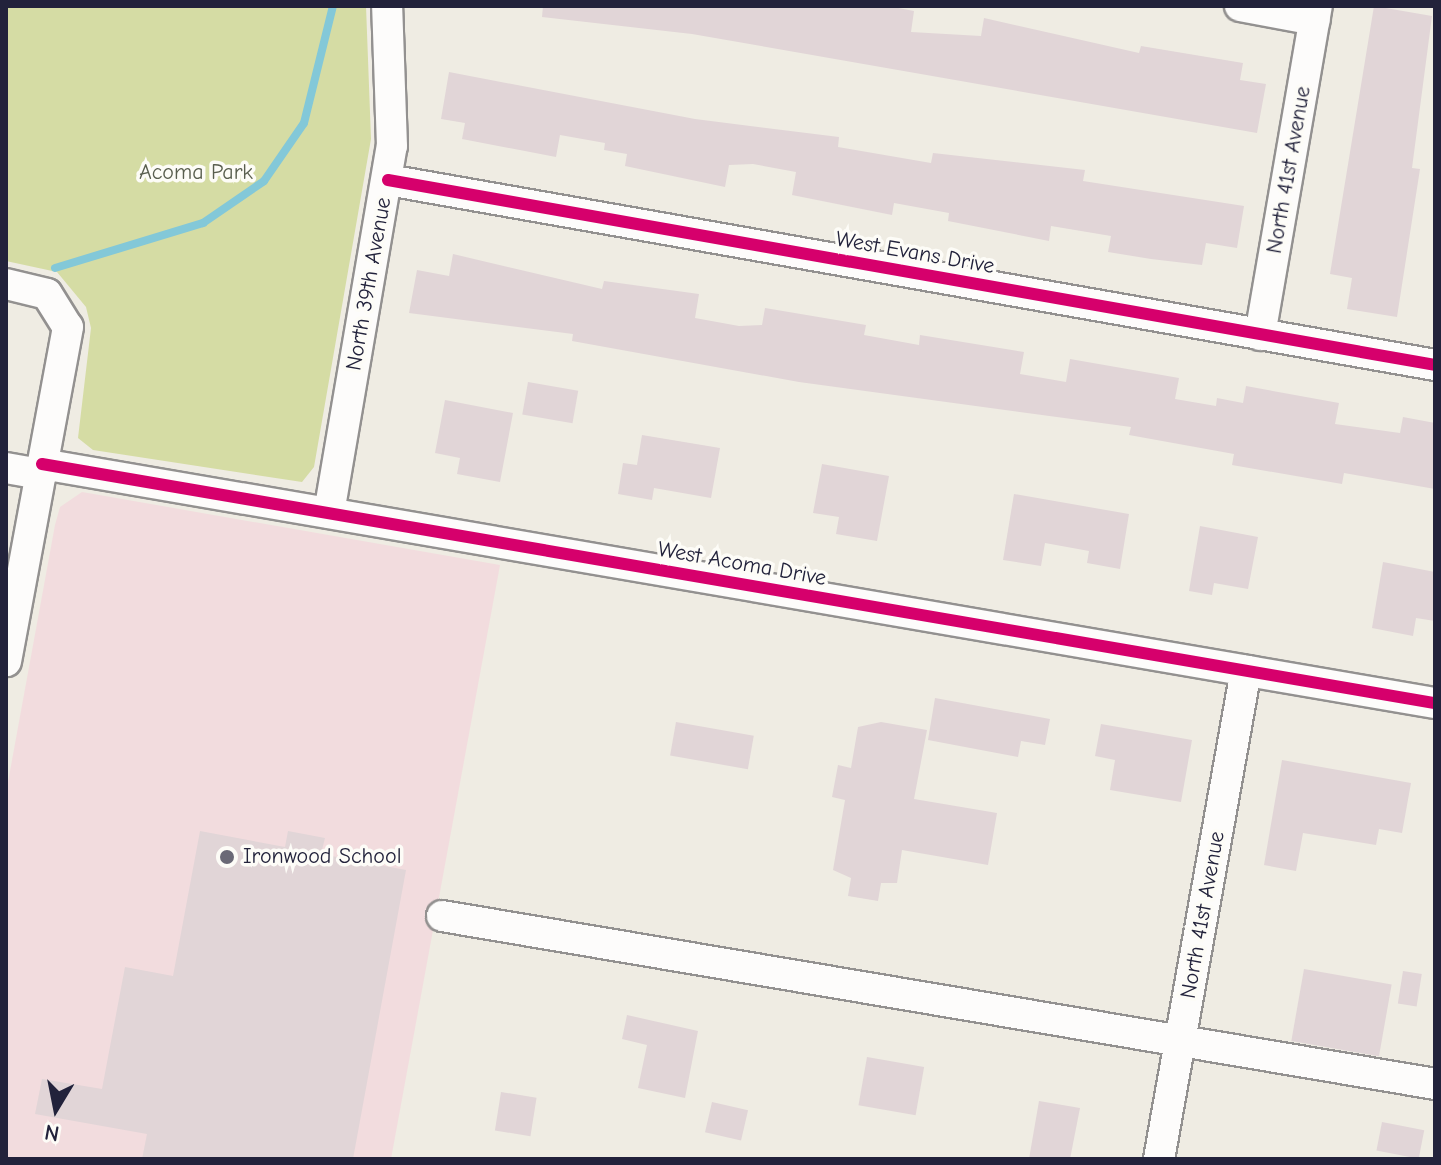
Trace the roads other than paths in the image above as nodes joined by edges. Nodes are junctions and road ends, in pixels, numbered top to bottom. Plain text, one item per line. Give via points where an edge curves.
1 (387, 6) edge
2 (1240, 6) edge
3 (1316, 13) edge
4 (388, 180) junction
5 (6, 284) edge
6 (1260, 335) junction
7 (1435, 365) edge
8 (6, 468) edge
9 (42, 469) junction
10 (329, 513) junction
11 (7, 654) edge
12 (1246, 671) junction
13 (1435, 703) edge
14 (442, 916) dead end
15 (1181, 1041) junction
16 (1435, 1084) edge
17 (1159, 1159) edge

1 - 4 street, North 39th Avenue via 395,108
2 - 3 street
3 - 6 street, North 41st Avenue
4 - 6 street, West Evans Drive
4 - 10 street, North 39th Avenue
5 - 9 street via 47,294 68,327
6 - 7 street, West Evans Drive
8 - 9 street, West Acoma Drive
9 - 10 street, West Acoma Drive
9 - 11 street
10 - 12 street, West Acoma Drive
12 - 13 street, West Acoma Drive
12 - 15 street, North 41st Avenue
14 - 15 street
15 - 16 street
15 - 17 street, North 41st Avenue

